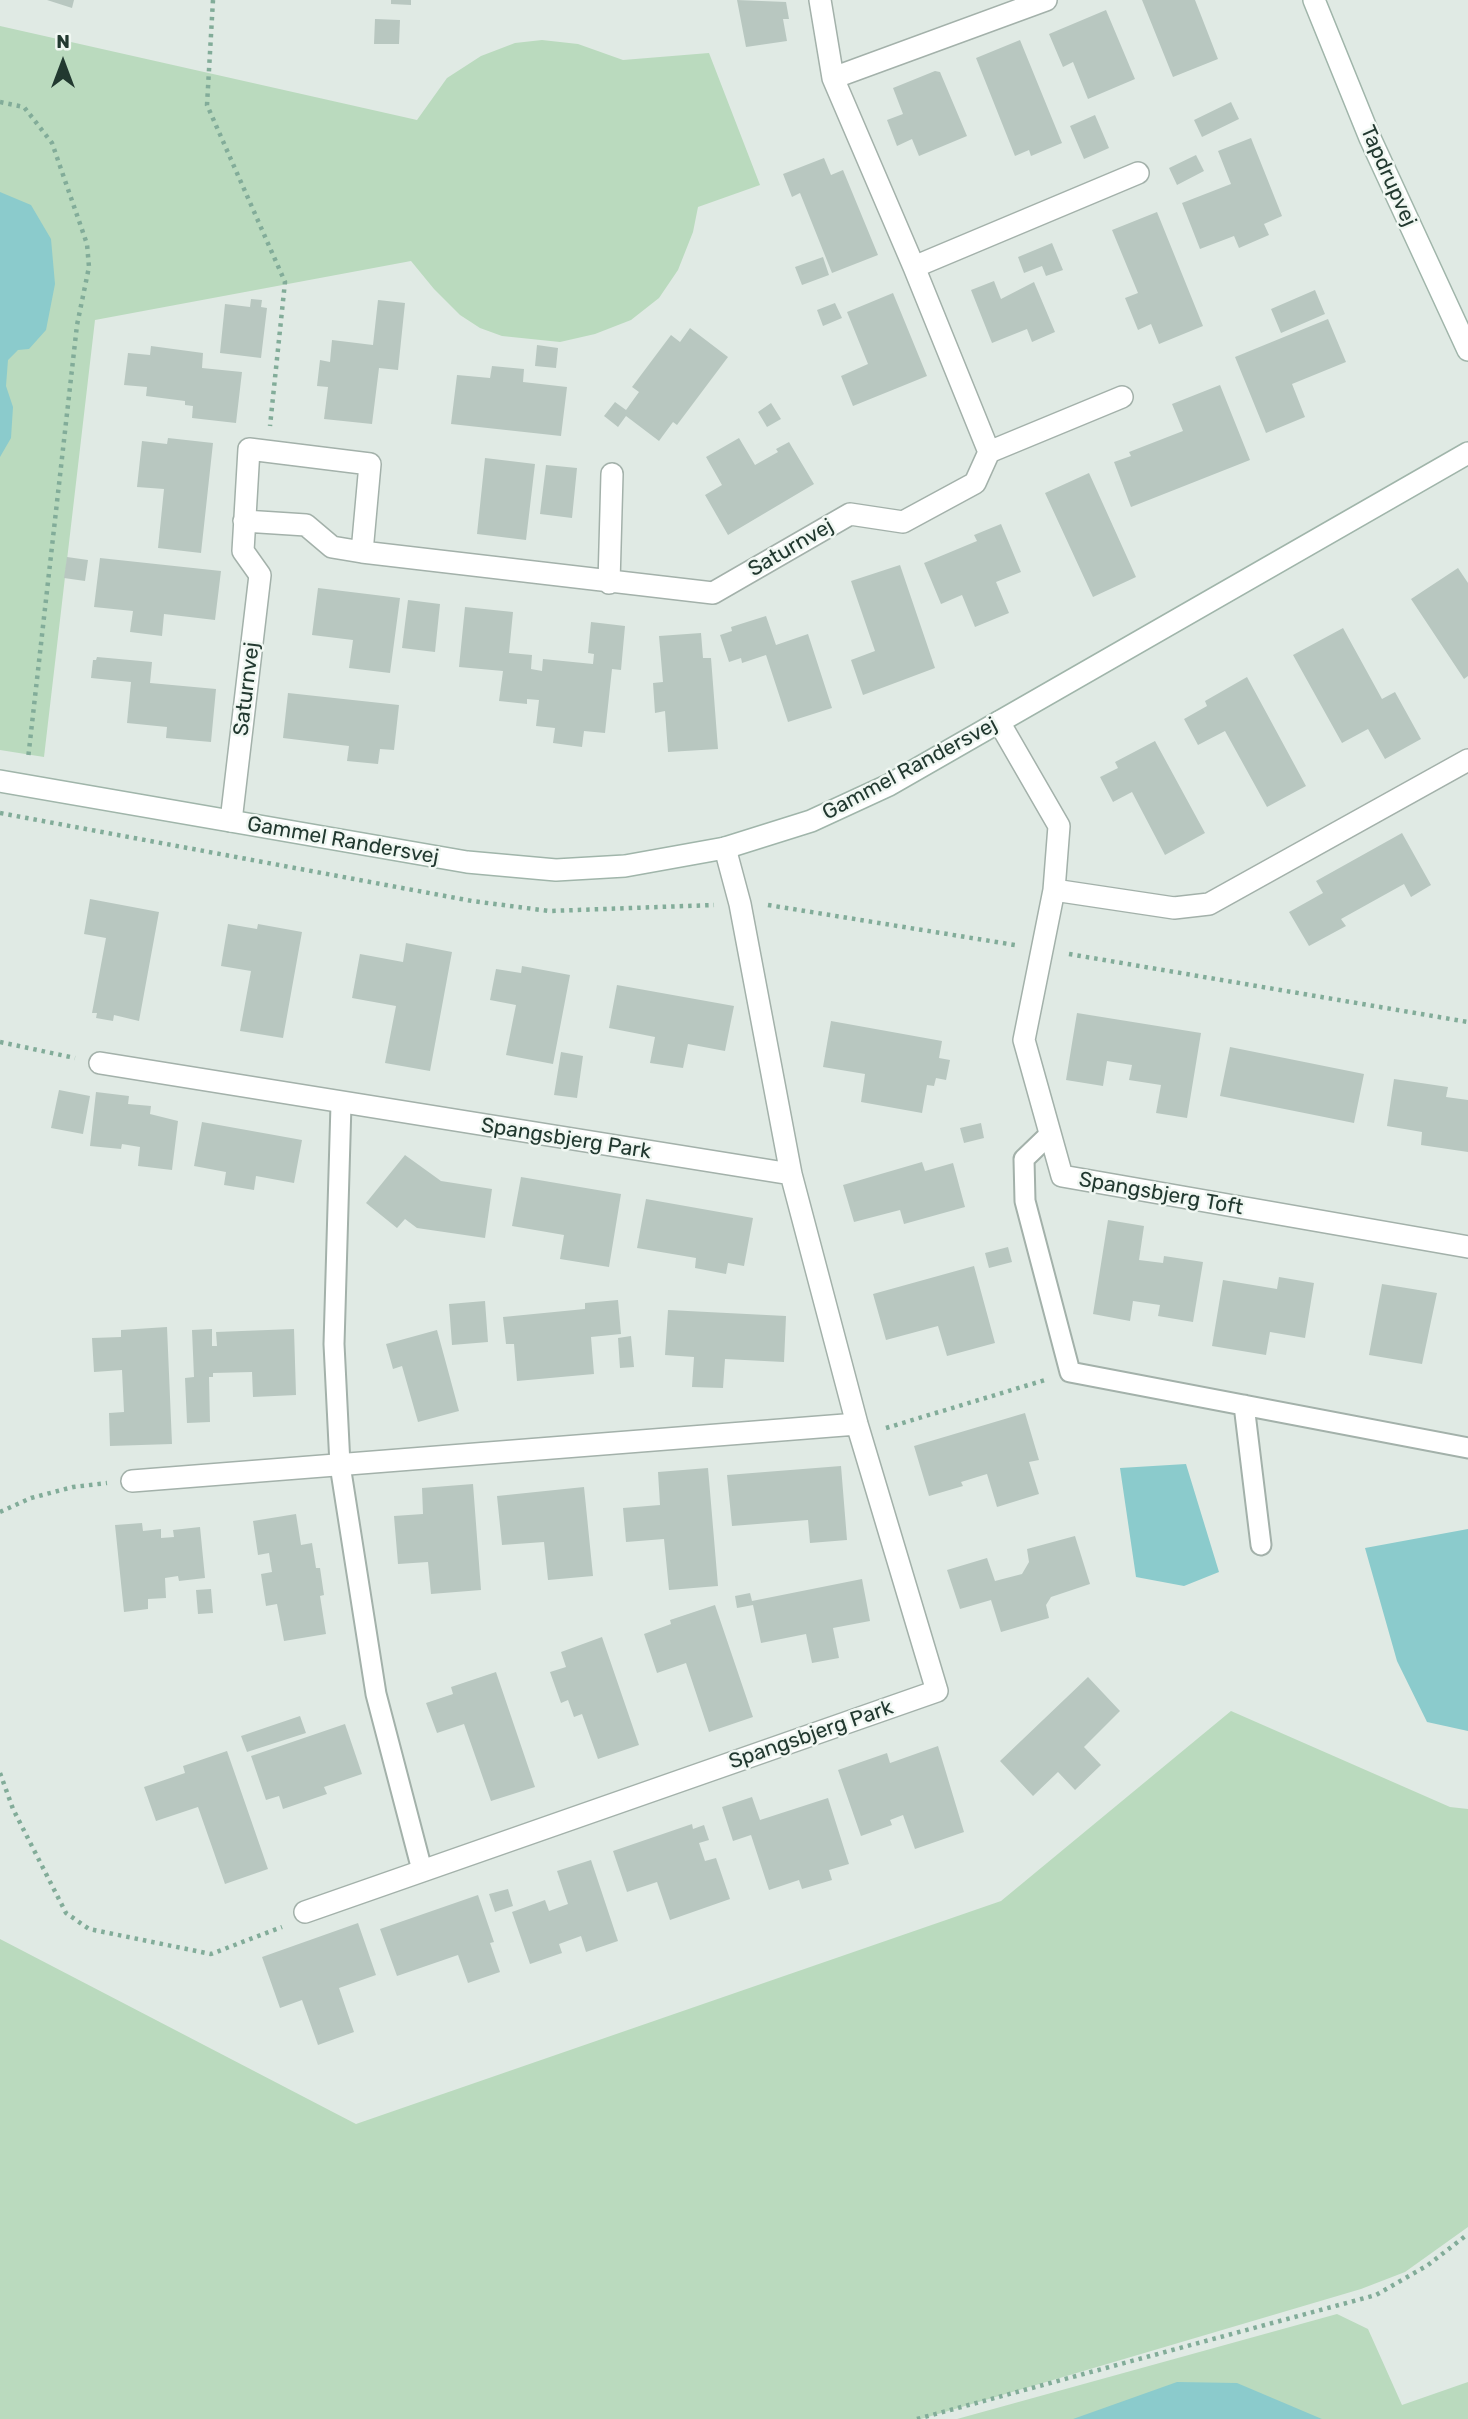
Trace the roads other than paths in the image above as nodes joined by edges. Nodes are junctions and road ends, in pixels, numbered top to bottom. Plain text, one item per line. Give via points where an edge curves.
1 (820, 0) edge
2 (1046, 0) edge
3 (1314, 0) edge
4 (832, 78) junction
5 (1139, 173) dead end
6 (914, 267) junction
7 (1468, 350) edge
8 (1122, 397) dead end
9 (989, 452) junction
10 (1468, 453) edge
11 (612, 474) dead end
12 (244, 521) junction
13 (362, 552) junction
14 (610, 583) junction
15 (999, 722) junction
16 (1468, 760) edge
17 (0, 781) edge
18 (231, 821) junction
19 (725, 848) junction
20 (1054, 890) junction
21 (100, 1063) road end
22 (341, 1104) junction
23 (1050, 1134) junction
24 (791, 1174) junction
25 (1468, 1247) edge
26 (1244, 1405) junction
27 (859, 1430) junction
28 (1468, 1448) edge
29 (340, 1465) junction
30 (132, 1481) road end
31 (1261, 1545) dead end
32 (422, 1870) junction
33 (305, 1912) road end

1 - 4 street
2 - 4 street
3 - 7 street, Tapdrupvej via 1376,150
4 - 6 street
5 - 6 street
6 - 9 street
8 - 9 street
9 - 14 street, Saturnvej via 975,483 903,523 850,514 713,593
10 - 15 street, Gammel Randersvej
11 - 14 street
12 - 13 street, Saturnvej via 306,525 332,547
12 - 13 street, Saturnvej via 249,449 370,464
12 - 18 street, Saturnvej via 243,551 260,575
13 - 14 street, Saturnvej
15 - 19 street, Gammel Randersvej via 889,785 811,821
15 - 20 street, Spangsbjerg Toft via 1059,827
16 - 20 street via 1209,904 1174,908
17 - 18 street, Gammel Randersvej
18 - 19 street, Gammel Randersvej via 467,862 556,870 625,866
19 - 24 street, Spangsbjerg Park via 740,904
20 - 23 street, Spangsbjerg Toft via 1024,1040
21 - 22 street, Spangsbjerg Park
22 - 24 street, Spangsbjerg Park
22 - 29 lane via 334,1344
23 - 25 street, Spangsbjerg Toft via 1062,1177
23 - 26 lane via 1024,1159 1026,1200 1070,1372
24 - 27 street, Spangsbjerg Park
26 - 28 lane
26 - 31 lane
27 - 29 street
27 - 32 street, Spangsbjerg Park via 937,1691
29 - 30 street
29 - 32 lane via 376,1694
32 - 33 street, Spangsbjerg Park

